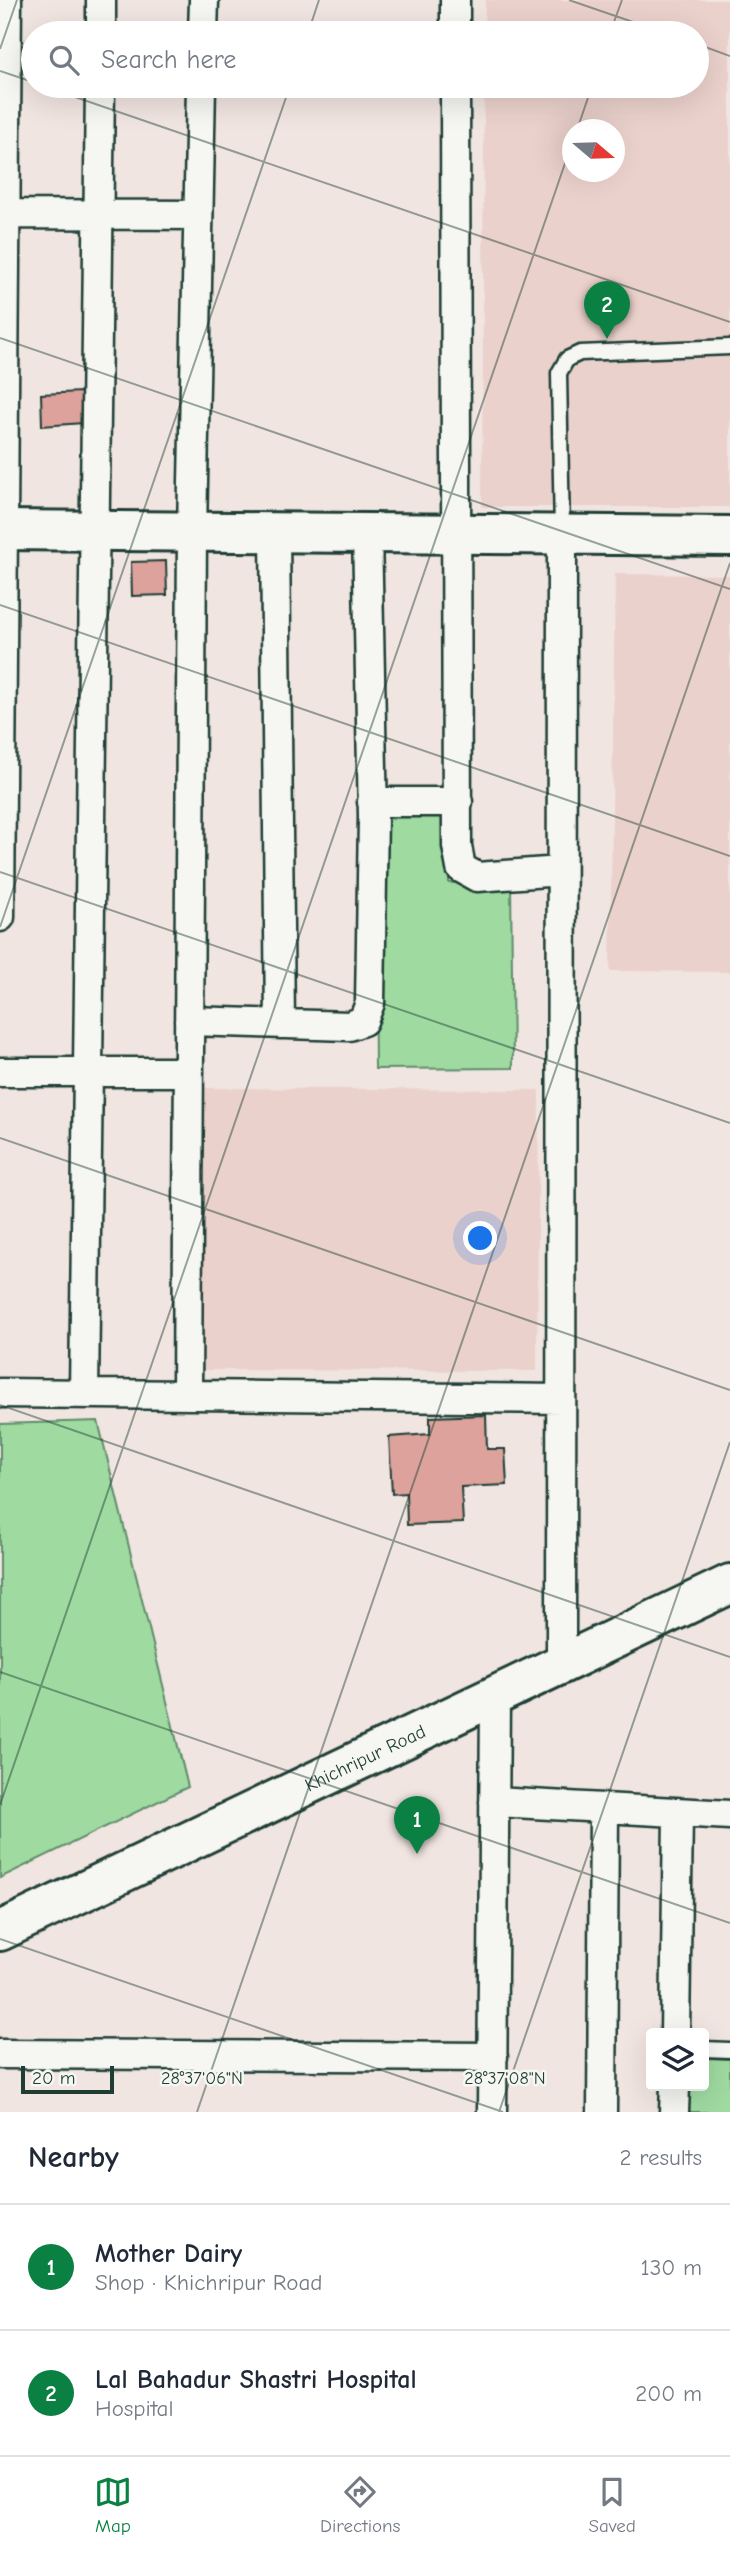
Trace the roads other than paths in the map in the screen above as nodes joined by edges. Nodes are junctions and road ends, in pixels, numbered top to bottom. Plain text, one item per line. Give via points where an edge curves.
1 (101, 0) edge
2 (204, 0) edge
3 (455, 0) edge
4 (4, 7) edge
5 (101, 21) edge
6 (203, 21) edge
7 (455, 21) edge
8 (100, 98) edge
9 (201, 98) edge
10 (455, 98) edge
11 (3, 214) edge
12 (97, 214) junction
13 (197, 215) junction
14 (730, 347) edge
15 (1, 530) edge
16 (94, 531) junction
17 (192, 532) junction
18 (275, 532) junction
19 (368, 533) junction
20 (457, 533) junction
21 (562, 534) junction
22 (730, 537) edge
23 (372, 802) junction
24 (458, 802) junction
25 (561, 871) junction
26 (0, 879) edge
27 (0, 917) edge
28 (189, 1021) junction
29 (279, 1024) junction
30 (0, 1072) edge
31 (88, 1072) junction
32 (189, 1072) junction
33 (0, 1393) edge
34 (84, 1394) junction
35 (187, 1395) junction
36 (561, 1399) junction
37 (730, 1584) edge
38 (561, 1666) junction
39 (495, 1698) junction
40 (494, 1802) junction
41 (604, 1810) junction
42 (678, 1814) junction
43 (730, 1815) edge
44 (0, 1931) edge
45 (675, 2028) edge
46 (709, 2049) edge
47 (730, 2050) edge
48 (0, 2054) edge
49 (493, 2057) junction
50 (675, 2091) edge
51 (492, 2112) edge
52 (602, 2112) edge
53 (674, 2112) edge

1 - 5 street
2 - 6 street
3 - 7 street
4 - 11 street
8 - 12 street
9 - 13 street
10 - 20 street
11 - 12 street
11 - 15 street
12 - 13 street
12 - 16 street
13 - 17 street
14 - 21 lane via 580,353 567,359 559,373
15 - 16 main road
15 - 26 street
16 - 17 main road
16 - 31 street
17 - 18 main road
17 - 28 street
18 - 19 main road
18 - 29 street
19 - 20 main road
19 - 23 street
20 - 21 main road
20 - 24 street
21 - 22 main road
21 - 25 street
23 - 24 street
23 - 29 street via 370,1003 363,1021 349,1026
24 - 25 street via 461,868 477,877
25 - 36 street
26 - 27 street
28 - 29 street
28 - 32 street
30 - 31 street
31 - 32 street
31 - 34 street
32 - 35 street
33 - 34 street
34 - 35 street
35 - 36 street
36 - 38 street
37 - 38 main road, Khichripur Road
38 - 39 main road, Khichripur Road
39 - 40 street
39 - 44 main road, Khichripur Road
40 - 41 street
40 - 49 street
41 - 42 street
41 - 52 street
42 - 43 street
42 - 45 street
46 - 47 lane
48 - 49 street
49 - 51 street
50 - 53 street

